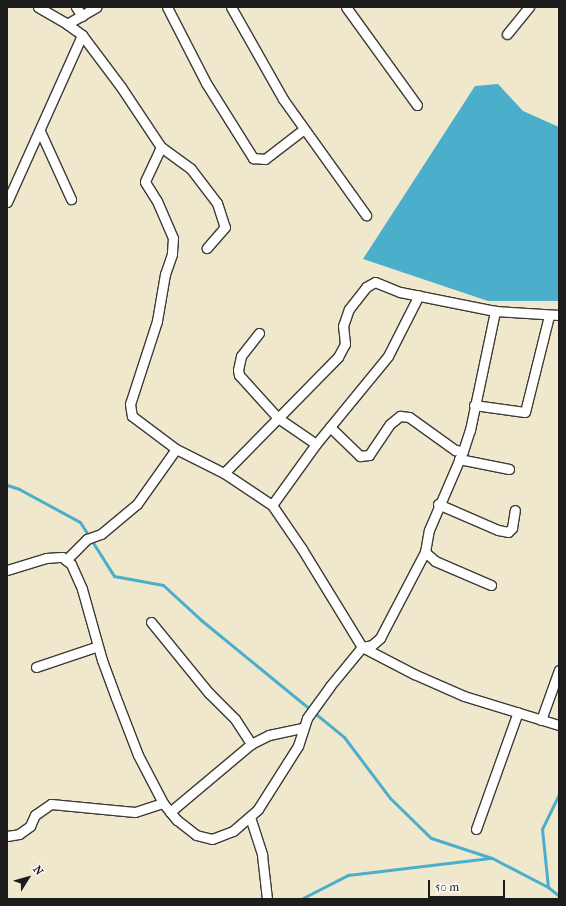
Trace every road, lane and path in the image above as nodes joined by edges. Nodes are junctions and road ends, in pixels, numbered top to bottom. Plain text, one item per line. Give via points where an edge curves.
1 (38, 7) edge
2 (76, 7) edge
3 (97, 7) edge
4 (167, 7) edge
5 (231, 7) edge
6 (346, 7) edge
7 (529, 7) edge
8 (82, 16) junction
9 (67, 24) junction
10 (507, 34) dead end
11 (82, 36) junction
12 (417, 105) dead end
13 (304, 129) junction
14 (40, 131) junction
15 (161, 147) junction
16 (71, 199) dead end
17 (7, 202) edge
18 (366, 215) dead end
19 (207, 248) dead end
20 (419, 295) junction
21 (495, 311) junction
22 (559, 315) edge
23 (549, 316) junction
24 (259, 333) dead end
25 (474, 405) junction
26 (278, 418) junction
27 (330, 426) junction
28 (316, 444) junction
29 (176, 449) junction
30 (461, 455) junction
31 (508, 469) dead end
32 (224, 473) junction
33 (438, 504) junction
34 (272, 506) junction
35 (515, 510) dead end
36 (425, 552) junction
37 (66, 560) junction
38 (7, 570) edge
39 (491, 585) dead end
40 (151, 622) dead end
41 (98, 646) junction
42 (362, 647) junction
43 (36, 666) dead end
44 (559, 670) edge
45 (518, 712) junction
46 (541, 720) junction
47 (559, 725) edge
48 (302, 728) junction
49 (251, 744) junction
50 (163, 803) junction
51 (170, 812) junction
52 (250, 817) junction
53 (476, 829) dead end
54 (7, 836) edge
55 (267, 899) edge

1 - 9 street
2 - 8 street
3 - 8 street
4 - 13 street via 206,83 253,158 264,159
5 - 13 street via 283,99
6 - 12 street
7 - 10 street
8 - 9 street
9 - 11 street
11 - 14 street
11 - 15 street via 121,87
13 - 18 street
14 - 16 street
14 - 17 street
15 - 19 street via 191,169 217,203 225,227
15 - 29 street via 144,182 157,201 172,238 172,254 165,274 157,322 129,411 147,429
20 - 21 street
20 - 26 street via 400,292 375,282 366,287 349,309 343,326 345,344 338,356
20 - 27 street via 388,356
21 - 23 street
21 - 25 street
22 - 23 street
23 - 25 street via 525,412
24 - 26 street via 241,356 238,370
25 - 30 street
26 - 28 street
26 - 32 street
27 - 28 street
27 - 30 street via 360,456 369,455 390,424 400,416 409,417
28 - 34 street
29 - 32 street
29 - 37 street via 137,504 101,534 87,539
30 - 31 street
30 - 33 street
32 - 34 street
33 - 35 street via 508,532 512,528
33 - 36 street
34 - 42 street via 302,549
36 - 39 street via 435,561
36 - 42 street via 380,638 372,645
37 - 38 street via 62,557 46,558
37 - 41 street via 71,564 82,589
40 - 49 street via 209,693 235,719
41 - 43 street
41 - 50 street via 138,755
42 - 45 street via 464,696
42 - 48 street via 330,686
44 - 46 street
45 - 46 street
45 - 53 street
46 - 47 street
48 - 49 street via 269,735
48 - 52 street via 298,746 258,809
49 - 51 street
50 - 51 street
50 - 54 street via 135,812 51,804 34,815 30,826 19,834
51 - 52 street via 196,835 212,839 233,832
52 - 55 street via 262,855

